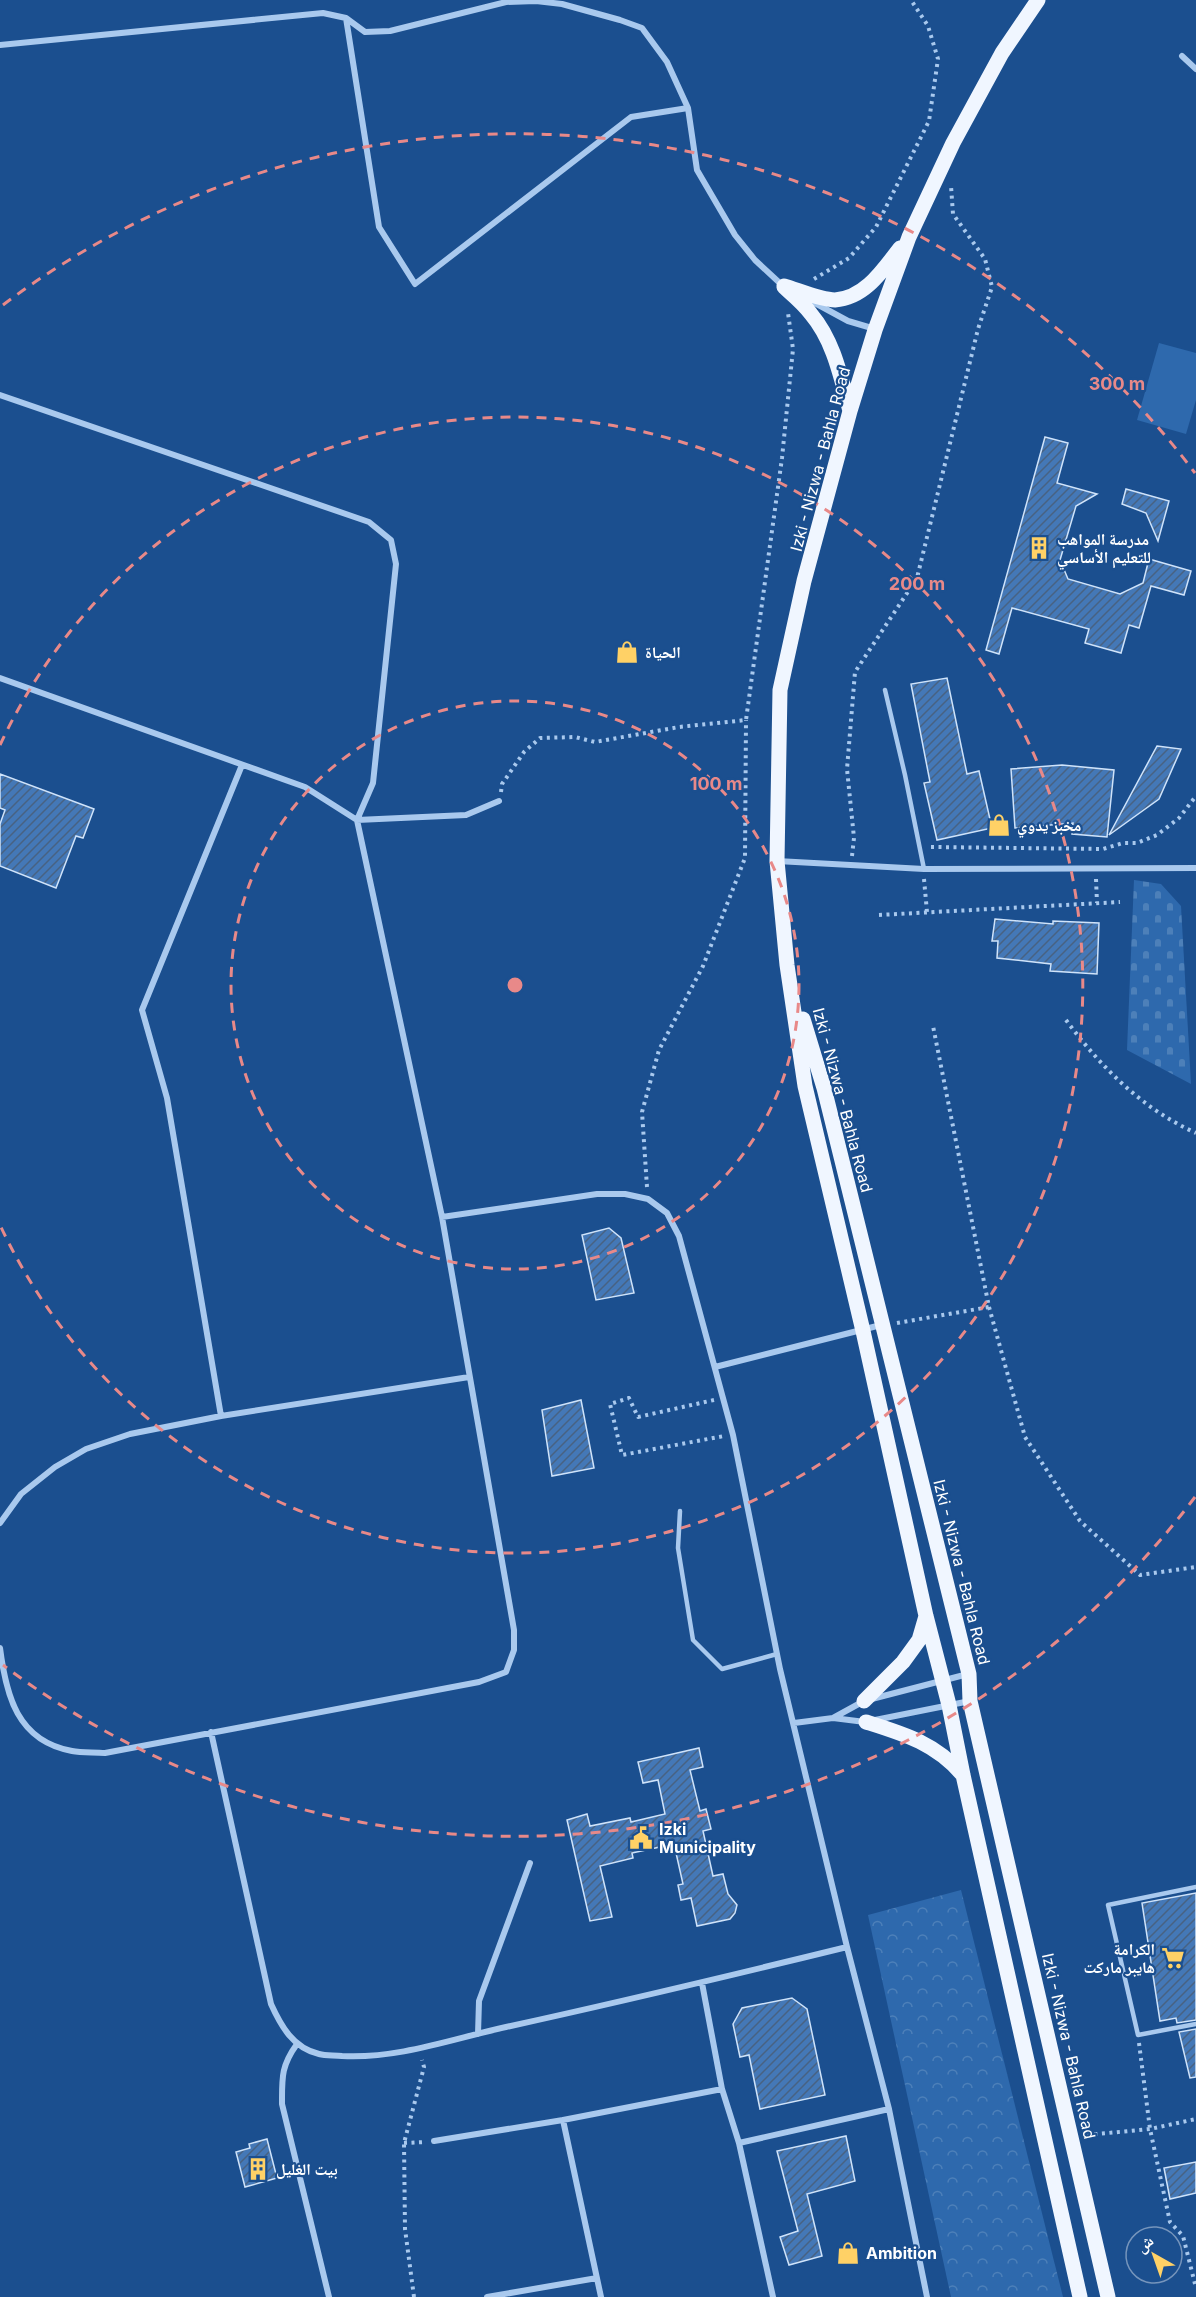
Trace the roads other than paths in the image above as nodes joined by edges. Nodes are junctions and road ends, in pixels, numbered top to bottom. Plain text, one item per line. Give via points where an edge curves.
1 (1038, 0) edge
2 (562, 2) edge
3 (346, 18) junction
4 (0, 45) edge
5 (1182, 56) dead end
6 (1196, 69) edge
7 (688, 108) junction
8 (909, 237) junction
9 (784, 286) junction
10 (875, 330) junction
11 (0, 396) edge
12 (850, 411) junction
13 (0, 678) edge
14 (885, 690) dead end
15 (242, 765) junction
16 (499, 801) road end
17 (357, 820) junction
18 (777, 861) junction
19 (1196, 868) edge
20 (924, 869) junction
21 (787, 965) junction
22 (442, 1217) junction
23 (882, 1325) junction
24 (863, 1331) junction
25 (715, 1366) junction
26 (469, 1377) junction
27 (221, 1416) junction
28 (680, 1511) dead end
29 (0, 1523) edge
30 (926, 1616) junction
31 (0, 1648) edge
32 (777, 1654) junction
33 (969, 1674) junction
34 (944, 1682) junction
35 (864, 1701) junction
36 (970, 1701) junction
37 (950, 1705) junction
38 (832, 1718) junction
39 (866, 1722) junction
40 (794, 1723) junction
41 (211, 1732) junction
42 (963, 1775) junction
43 (530, 1863) dead end
44 (1196, 1887) edge
45 (847, 1947) junction
46 (702, 1983) junction
47 (1196, 2024) edge
48 (478, 2034) junction
49 (297, 2044) junction
50 (722, 2089) junction
51 (889, 2109) junction
52 (562, 2120) junction
53 (434, 2141) road end
54 (739, 2143) junction
55 (597, 2278) junction
56 (329, 2297) edge
57 (487, 2297) edge
58 (601, 2297) edge
59 (773, 2297) edge
60 (927, 2297) edge
61 (1080, 2297) edge
62 (1108, 2297) edge

1 - 8 main road, Izki - Nizwa - Bahla Road via 1002,53 953,143
2 - 3 street via 506,2 390,32 365,32
2 - 7 street via 642,28 667,62
3 - 4 street via 323,13
3 - 7 street via 379,227 415,284 631,117
5 - 6 street
7 - 9 street via 697,170 735,235 755,261
8 - 9 main road via 878,277 854,296 833,300
8 - 10 main road, Izki - Nizwa - Bahla Road
9 - 10 street via 848,321
9 - 12 main road via 812,314 826,337
10 - 12 main road, Izki - Nizwa - Bahla Road
11 - 17 street via 369,522 391,540 396,564 373,783
12 - 18 main road, Izki - Nizwa - Bahla Road via 804,581 780,690
13 - 15 street
14 - 20 lane
15 - 17 street via 305,787
15 - 27 street via 142,1010 167,1098
16 - 17 street via 466,815
17 - 22 street
18 - 20 street
18 - 21 main road, Izki - Nizwa - Bahla Road
19 - 20 street
21 - 23 main road, Izki - Nizwa - Bahla Road via 824,1088
21 - 24 main road, Izki - Nizwa - Bahla Road via 805,1086
22 - 25 street via 597,1194 648,1199 667,1213 679,1236
22 - 26 street
23 - 24 street
23 - 33 main road, Izki - Nizwa - Bahla Road
24 - 25 street
24 - 30 main road, Izki - Nizwa - Bahla Road
25 - 32 street via 733,1434
26 - 27 street
26 - 41 street via 514,1630 514,1650 506,1672 478,1682
27 - 29 street via 130,1434 86,1449 21,1494
28 - 32 lane via 678,1548 693,1640 722,1669
30 - 34 main road, Izki - Nizwa - Bahla Road
30 - 35 main road via 919,1640 903,1662
31 - 41 street via 7,1692 23,1724 48,1743 72,1751 105,1753
32 - 40 street
33 - 34 street
33 - 36 main road, Izki - Nizwa - Bahla Road
34 - 35 street
34 - 37 main road, Izki - Nizwa - Bahla Road
35 - 38 street
36 - 37 street
36 - 62 main road, Izki - Nizwa - Bahla Road
37 - 39 street
37 - 42 main road, Izki - Nizwa - Bahla Road
38 - 39 street
38 - 40 street
39 - 42 main road via 935,1748
40 - 45 street
41 - 49 street via 271,2004 281,2026
42 - 61 main road, Izki - Nizwa - Bahla Road
43 - 48 street via 478,2001
44 - 47 lane via 1108,1905 1138,2035
45 - 46 street
45 - 51 street
46 - 48 street
46 - 50 street
48 - 49 street via 419,2050 358,2057 318,2054
49 - 56 street via 286,2058 282,2104
50 - 52 street
50 - 54 street
51 - 54 street
51 - 60 street
52 - 53 street
52 - 55 street
54 - 59 street
55 - 57 street
55 - 58 street

